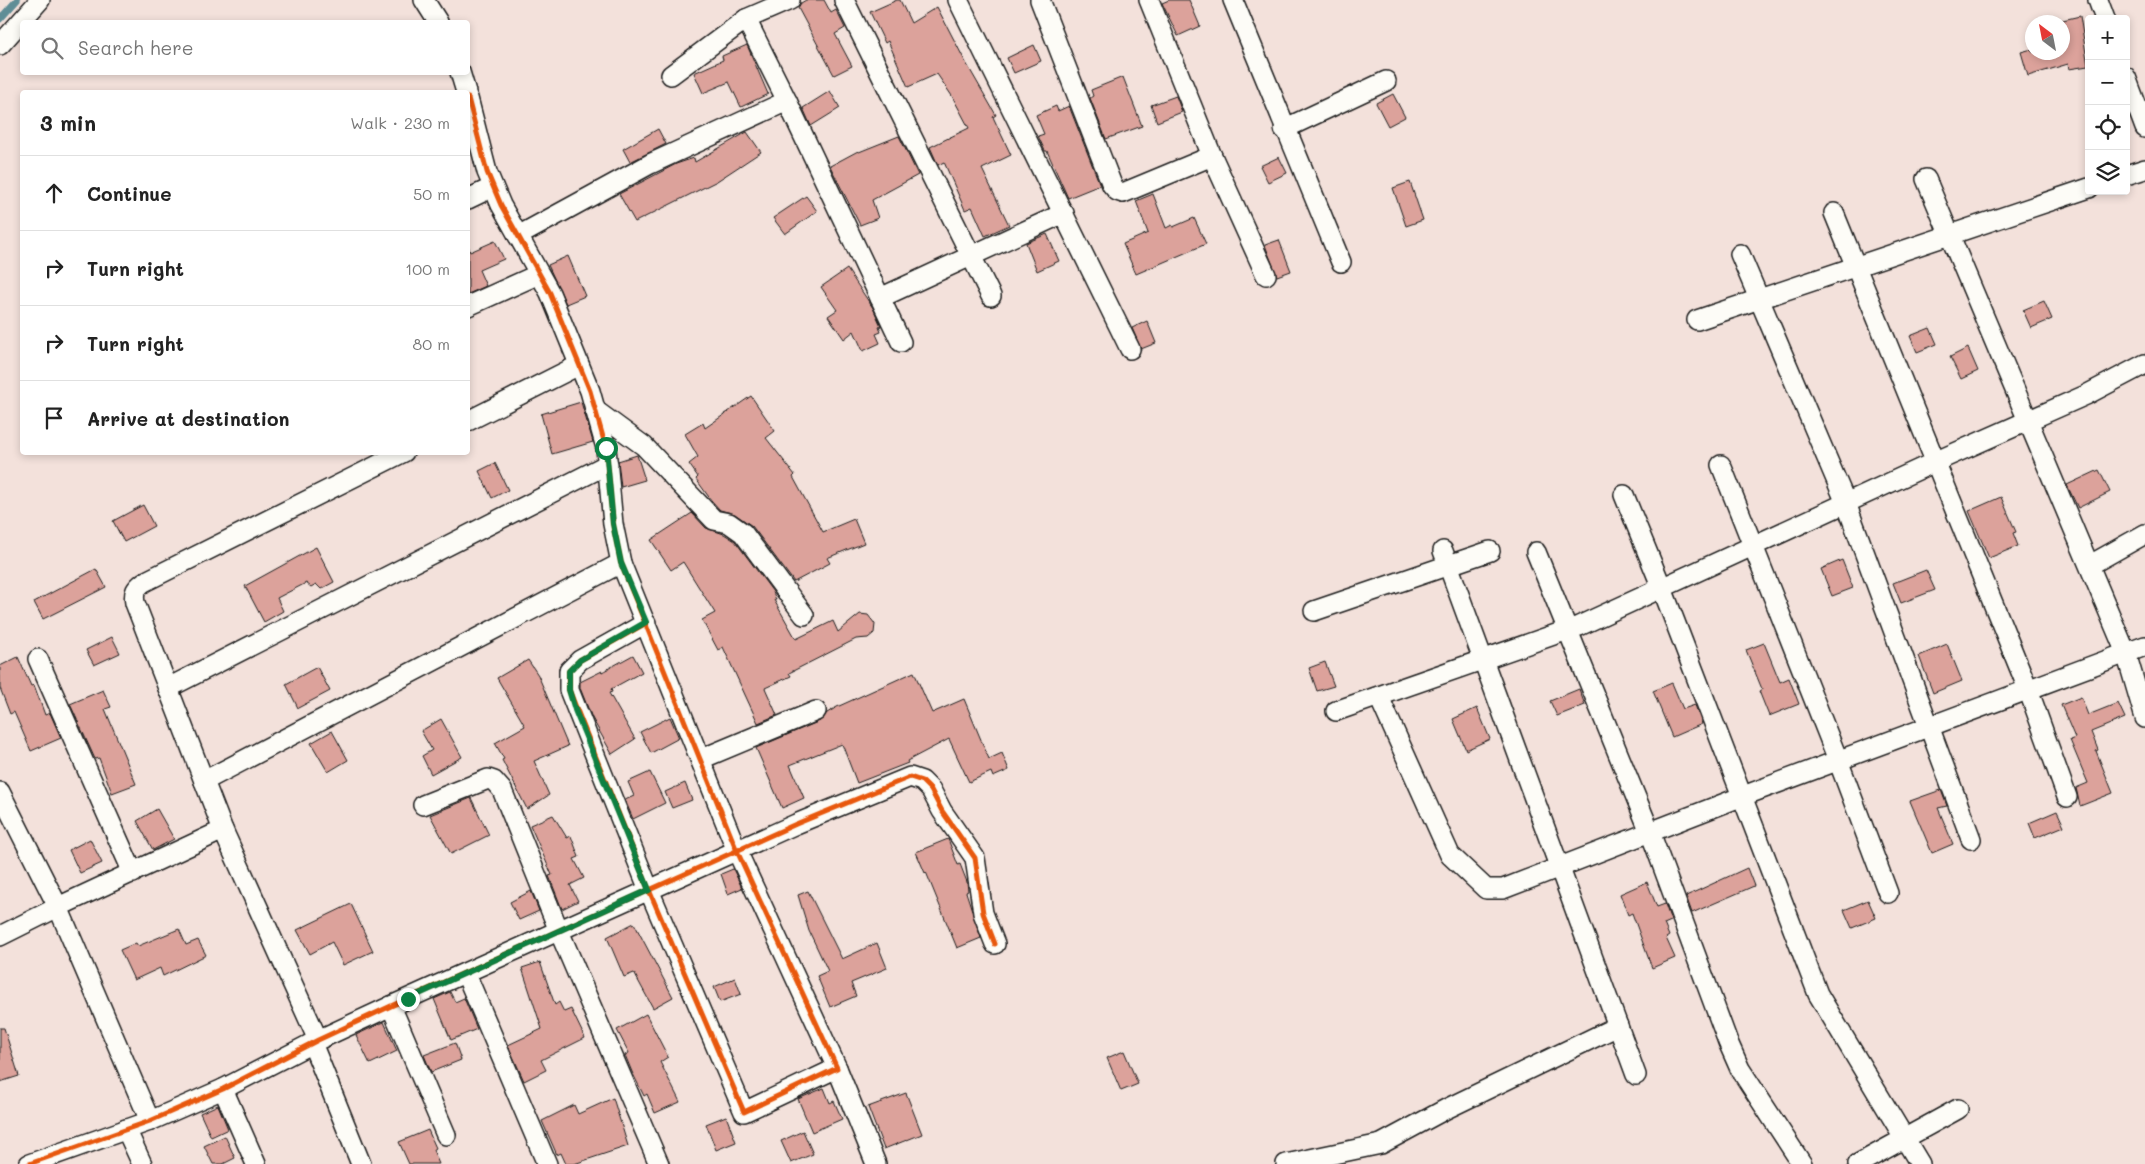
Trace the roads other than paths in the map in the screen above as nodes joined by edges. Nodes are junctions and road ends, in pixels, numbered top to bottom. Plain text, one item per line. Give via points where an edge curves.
1 (40, 0) edge
2 (424, 0) edge
3 (790, 0) edge
4 (844, 0) edge
5 (958, 0) edge
6 (1040, 0) edge
7 (1149, 0) edge
8 (1232, 0) edge
9 (2098, 0) edge
10 (2104, 15) edge
11 (23, 20) edge
12 (437, 20) edge
13 (746, 20) junction
14 (20, 23) edge
15 (0, 46) edge
16 (461, 75) edge
17 (671, 75) dead end
18 (1386, 81) dead end
19 (2130, 88) edge
20 (465, 90) edge
21 (787, 101) junction
22 (470, 106) edge
23 (2145, 128) edge
24 (1284, 129) junction
25 (1212, 156) junction
26 (2145, 169) edge
27 (2130, 174) edge
28 (1926, 179) dead end
29 (493, 188) junction
30 (2085, 189) edge
31 (470, 198) edge
32 (1064, 213) junction
33 (1834, 213) dead end
34 (1950, 235) junction
35 (518, 236) junction
36 (1740, 254) dead end
37 (970, 255) junction
38 (1341, 262) dead end
39 (1856, 267) junction
40 (539, 274) junction
41 (1266, 275) dead end
42 (991, 296) dead end
43 (880, 298) junction
44 (1759, 300) junction
45 (470, 305) edge
46 (1697, 320) dead end
47 (901, 342) dead end
48 (1130, 349) dead end
49 (2145, 364) edge
50 (579, 365) junction
51 (595, 410) junction
52 (470, 420) edge
53 (2029, 420) junction
54 (398, 455) edge
55 (1937, 461) junction
56 (608, 464) junction
57 (1721, 465) dead end
58 (1624, 495) dead end
59 (1846, 503) junction
60 (2145, 534) edge
61 (1754, 546) junction
62 (1490, 551) dead end
63 (1536, 552) dead end
64 (1446, 559) junction
65 (621, 563) junction
66 (2090, 565) junction
67 (1662, 588) junction
68 (1314, 611) dead end
69 (804, 615) dead end
70 (646, 622) junction
71 (1569, 630) junction
72 (2145, 646) edge
73 (2126, 653) junction
74 (38, 659) dead end
75 (1483, 660) junction
76 (168, 688) junction
77 (2028, 689) junction
78 (1379, 697) junction
79 (816, 711) dead end
80 (1336, 711) dead end
81 (2145, 718) edge
82 (1929, 726) junction
83 (700, 759) junction
84 (1838, 760) junction
85 (204, 781) junction
86 (0, 792) edge
87 (1743, 796) junction
88 (2067, 797) dead end
89 (423, 805) dead end
90 (223, 830) junction
91 (1650, 832) junction
92 (1971, 839) dead end
93 (737, 851) junction
94 (1559, 866) junction
95 (133, 873) junction
96 (649, 890) junction
97 (1888, 893) dead end
98 (58, 907) junction
99 (559, 931) junction
100 (0, 936) edge
101 (995, 944) dead end
102 (466, 974) junction
103 (392, 1006) junction
104 (1618, 1026) junction
105 (315, 1042) junction
106 (837, 1068) junction
107 (1636, 1075) dead end
108 (223, 1089) junction
109 (1958, 1109) dead end
110 (150, 1121) junction
111 (126, 1129) junction
112 (446, 1135) dead end
113 (1905, 1140) junction
114 (35, 1163) edge
115 (142, 1164) edge
116 (256, 1164) edge
117 (361, 1164) edge
118 (547, 1164) edge
119 (659, 1164) edge
120 (876, 1164) edge
121 (1286, 1164) edge
122 (1802, 1164) edge
123 (1858, 1164) edge
124 (1920, 1164) edge

1 - 11 street
2 - 12 street
3 - 13 street
4 - 37 street
5 - 32 street
6 - 25 street via 1117,191 1133,190
7 - 25 street
8 - 24 street
9 - 10 street
13 - 17 street
13 - 21 street
14 - 15 street
16 - 20 street
18 - 24 street
19 - 23 street
21 - 35 street via 650,164
21 - 43 street
22 - 29 street
24 - 38 street
25 - 41 street
26 - 27 street
28 - 34 street
29 - 31 street
29 - 35 street
30 - 34 street
32 - 37 street
32 - 48 street
33 - 39 street
34 - 39 street
34 - 53 street
35 - 40 street
36 - 44 street
37 - 42 street
37 - 43 street
39 - 44 street
39 - 55 street
40 - 45 street
40 - 50 street
43 - 47 street
44 - 46 street
44 - 59 street
49 - 53 street
50 - 51 street
50 - 52 street
51 - 56 street
51 - 69 street via 644,446 714,520 729,523 742,533
53 - 55 street
53 - 66 street
54 - 76 street via 137,588 133,594 135,603
55 - 59 street
55 - 77 street
56 - 65 street via 613,524
56 - 76 street
57 - 61 street
58 - 67 street
59 - 61 street
59 - 82 street
60 - 66 street
61 - 67 street
61 - 84 street
62 - 64 street
63 - 71 street
64 - 68 street
64 - 75 street
65 - 70 street
65 - 85 street
66 - 73 street
67 - 71 street
67 - 87 street
70 - 83 street
70 - 96 street via 580,660 569,671 569,686 575,710
71 - 75 street
71 - 91 street
72 - 73 street
73 - 77 street
73 - 81 street
74 - 95 street
75 - 78 street
75 - 94 street
76 - 85 street
77 - 82 street
77 - 88 street
78 - 80 street
78 - 94 street via 1450,855 1462,867 1486,889 1503,889
79 - 83 street
82 - 84 street
82 - 92 street
83 - 93 street
84 - 87 street
84 - 97 street
85 - 90 street
86 - 98 street
87 - 91 street
87 - 113 street via 1818,994
89 - 99 street via 480,781 494,781 502,790
90 - 95 street
90 - 105 street
91 - 94 street
91 - 122 street via 1728,1042 1740,1068
93 - 96 street
93 - 101 street via 910,777 922,781 974,858 983,913
93 - 106 street
94 - 104 street
95 - 98 street
96 - 99 street
96 - 106 street via 744,1112
98 - 100 street
98 - 110 street
99 - 102 street
99 - 119 street
102 - 103 street
102 - 118 street
103 - 105 street
103 - 112 street
104 - 107 street
104 - 121 street via 1381,1144
105 - 108 street
105 - 117 street
106 - 120 street
108 - 110 street
108 - 116 street
109 - 113 street
110 - 111 street
111 - 114 street
111 - 115 street
113 - 123 street
113 - 124 street

